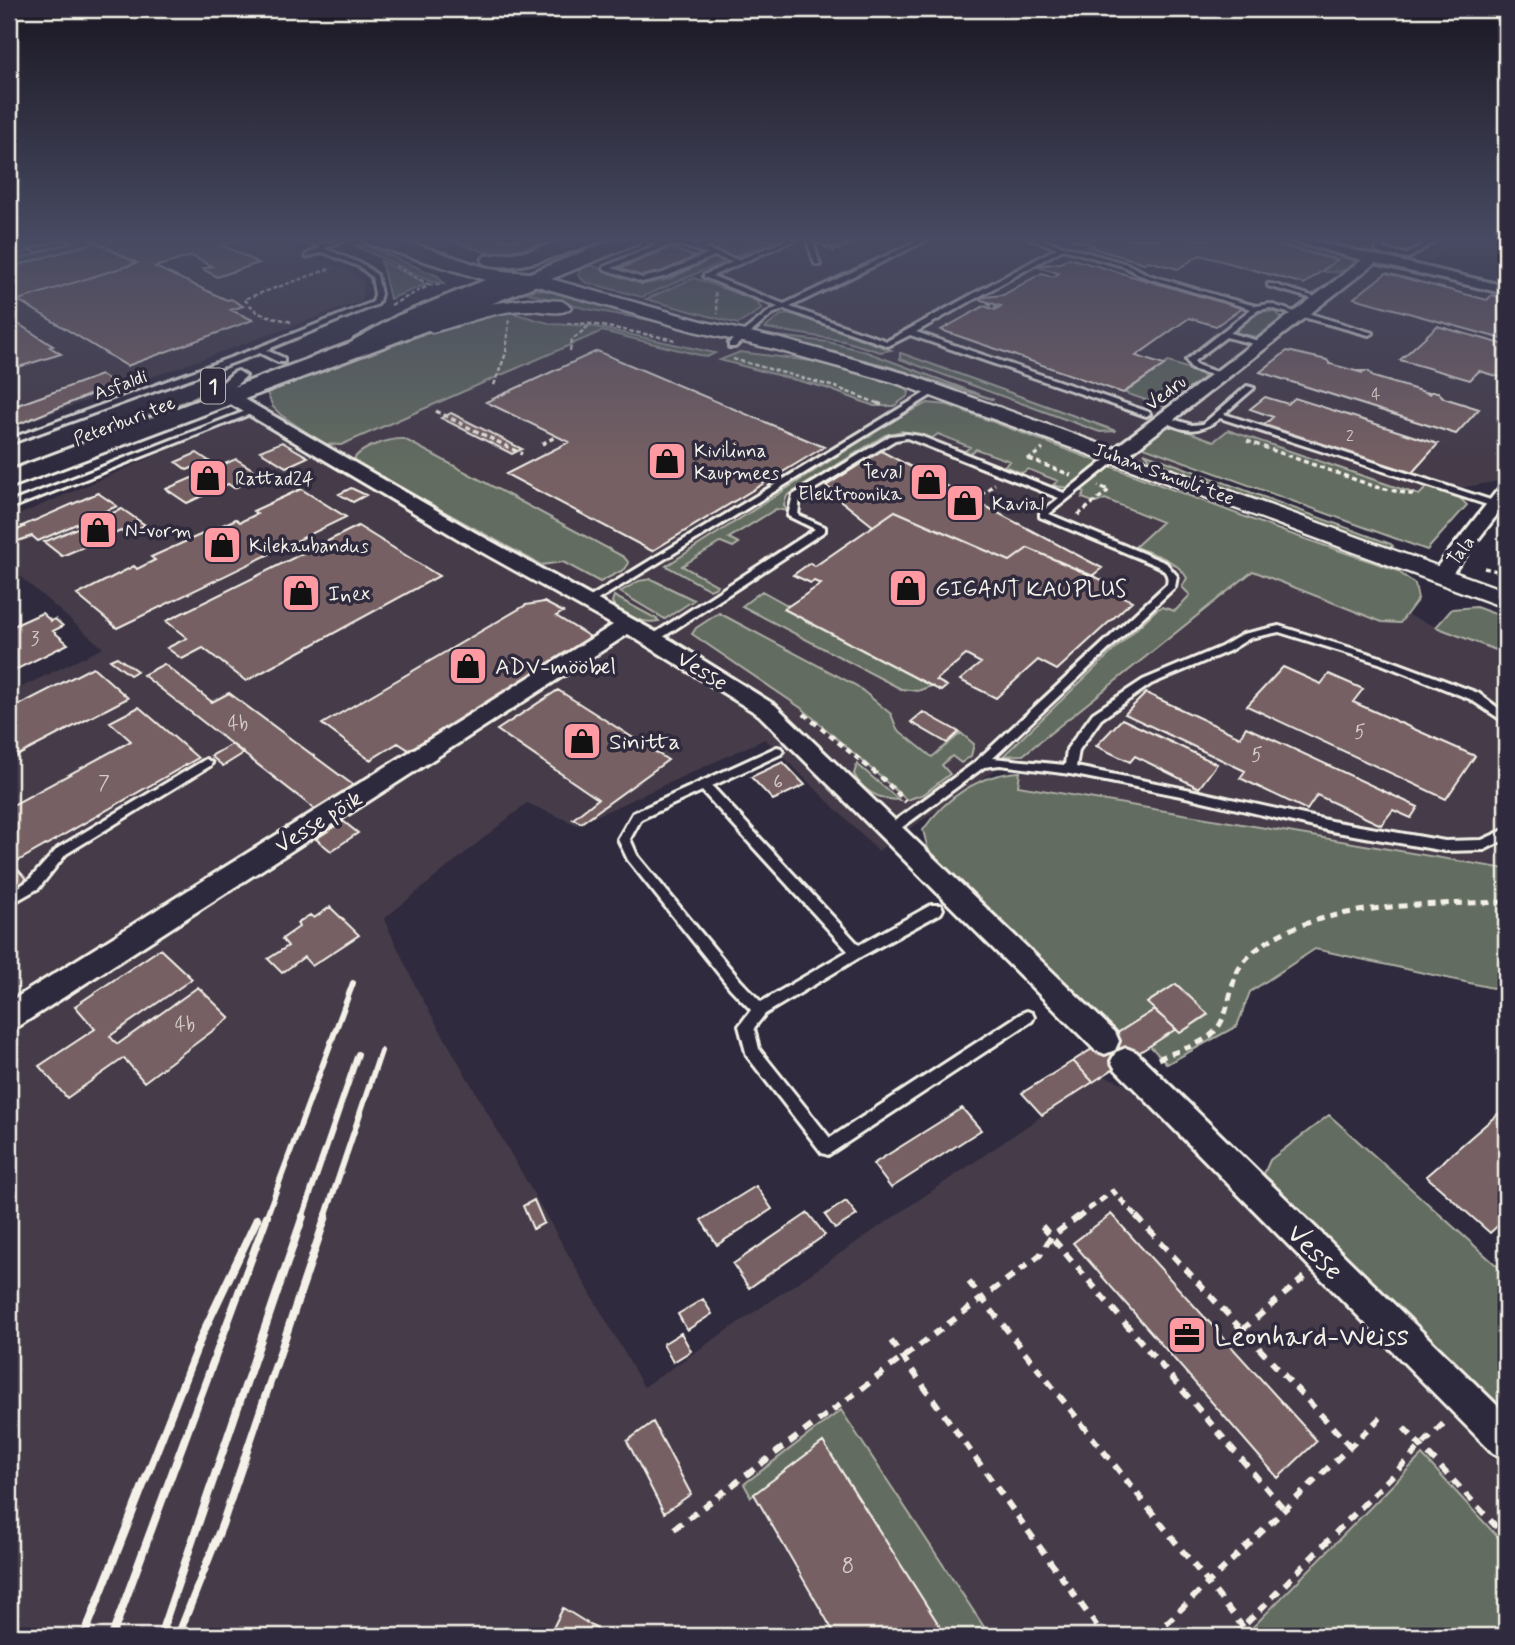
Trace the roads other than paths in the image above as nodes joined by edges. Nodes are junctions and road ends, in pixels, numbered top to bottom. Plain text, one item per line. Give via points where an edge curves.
1 (346, 316) edge
2 (388, 316) edge
3 (417, 316) edge
4 (466, 316) edge
5 (564, 316) edge
6 (652, 316) edge
7 (767, 316) edge
8 (809, 316) edge
9 (939, 316) edge
10 (1247, 316) edge
11 (1298, 316) edge
12 (1306, 316) edge
13 (910, 332) junction
14 (1369, 333) dead end
15 (1225, 334) junction
16 (362, 345) junction
17 (1259, 345) junction
18 (735, 346) junction
19 (270, 355) junction
20 (197, 363) dead end
21 (208, 369) junction
22 (1220, 375) junction
23 (233, 386) junction
24 (1250, 388) dead end
25 (936, 390) junction
26 (254, 411) junction
27 (900, 411) joint
28 (1146, 414) dead end
29 (1219, 415) junction
30 (1163, 418) junction
31 (9, 442) edge
32 (1117, 455) junction
33 (9, 465) edge
34 (9, 480) edge
35 (1065, 497) junction
36 (1503, 501) edge
37 (9, 506) edge
38 (1440, 576) junction
39 (1506, 600) edge
40 (587, 602) junction
41 (628, 625) junction
42 (653, 639) junction
43 (1506, 719) edge
44 (777, 751) dead end
45 (206, 762) dead end
46 (977, 766) junction
47 (1070, 770) junction
48 (703, 784) junction
49 (889, 831) junction
50 (1506, 834) edge
51 (9, 900) edge
52 (936, 909) dead end
53 (857, 952) junction
54 (760, 1010) junction
55 (9, 1017) edge
56 (1027, 1017) dead end
57 (1506, 1440) edge

1 - 19 lane, Asfaldi
2 - 19 main road, Peterburi tee / 1
3 - 16 main road, Peterburi tee
4 - 16 main road
5 - 18 main road, Juhan Smuuli tee
6 - 18 main road, Juhan Smuuli tee
7 - 18 lane
8 - 13 lane via 888,344
9 - 13 lane
10 - 15 lane
11 - 17 street, Vedru
12 - 14 lane
13 - 28 lane
15 - 17 lane
15 - 22 lane via 1190,360 1194,367
16 - 23 main road, Peterburi tee / 1
17 - 22 street, Vedru
18 - 25 main road, Juhan Smuuli tee via 819,356
19 - 21 lane, Asfaldi
19 - 23 main road, Peterburi tee / 1
20 - 21 lane
21 - 31 lane, Asfaldi
22 - 30 street, Vedru
23 - 26 street, Vesse
23 - 33 main road, Peterburi tee / 1
23 - 34 main road, Peterburi tee / 1
24 - 29 lane
25 - 27 lane
25 - 32 main road, Juhan Smuuli tee
26 - 37 lane
26 - 40 street, Vesse
27 - 40 lane
29 - 30 lane via 1205,426 1191,428
29 - 36 lane
30 - 32 street, Vedru
32 - 35 lane
32 - 38 main road, Juhan Smuuli tee
35 - 42 lane via 917,438 893,438 796,497 793,516 822,529
35 - 46 lane via 1043,515 1163,565 1171,571 1172,585
36 - 38 street, Tala
38 - 39 main road, Juhan Smuuli tee
40 - 41 street, Vesse
41 - 42 street, Vesse
41 - 55 street, Vesse põik
42 - 49 street, Vesse via 767,710
43 - 47 lane via 1474,696 1383,661 1279,629 1247,636 1147,682 1097,716 1073,749
44 - 48 lane
45 - 51 lane via 62,851 34,884
46 - 47 lane via 1000,761
46 - 49 lane
47 - 50 lane via 1445,846 1484,845
48 - 53 lane
48 - 54 lane via 637,816 624,839 632,858
49 - 57 street, Vesse
52 - 53 lane
53 - 54 lane
54 - 56 lane via 746,1026 752,1052 828,1149

